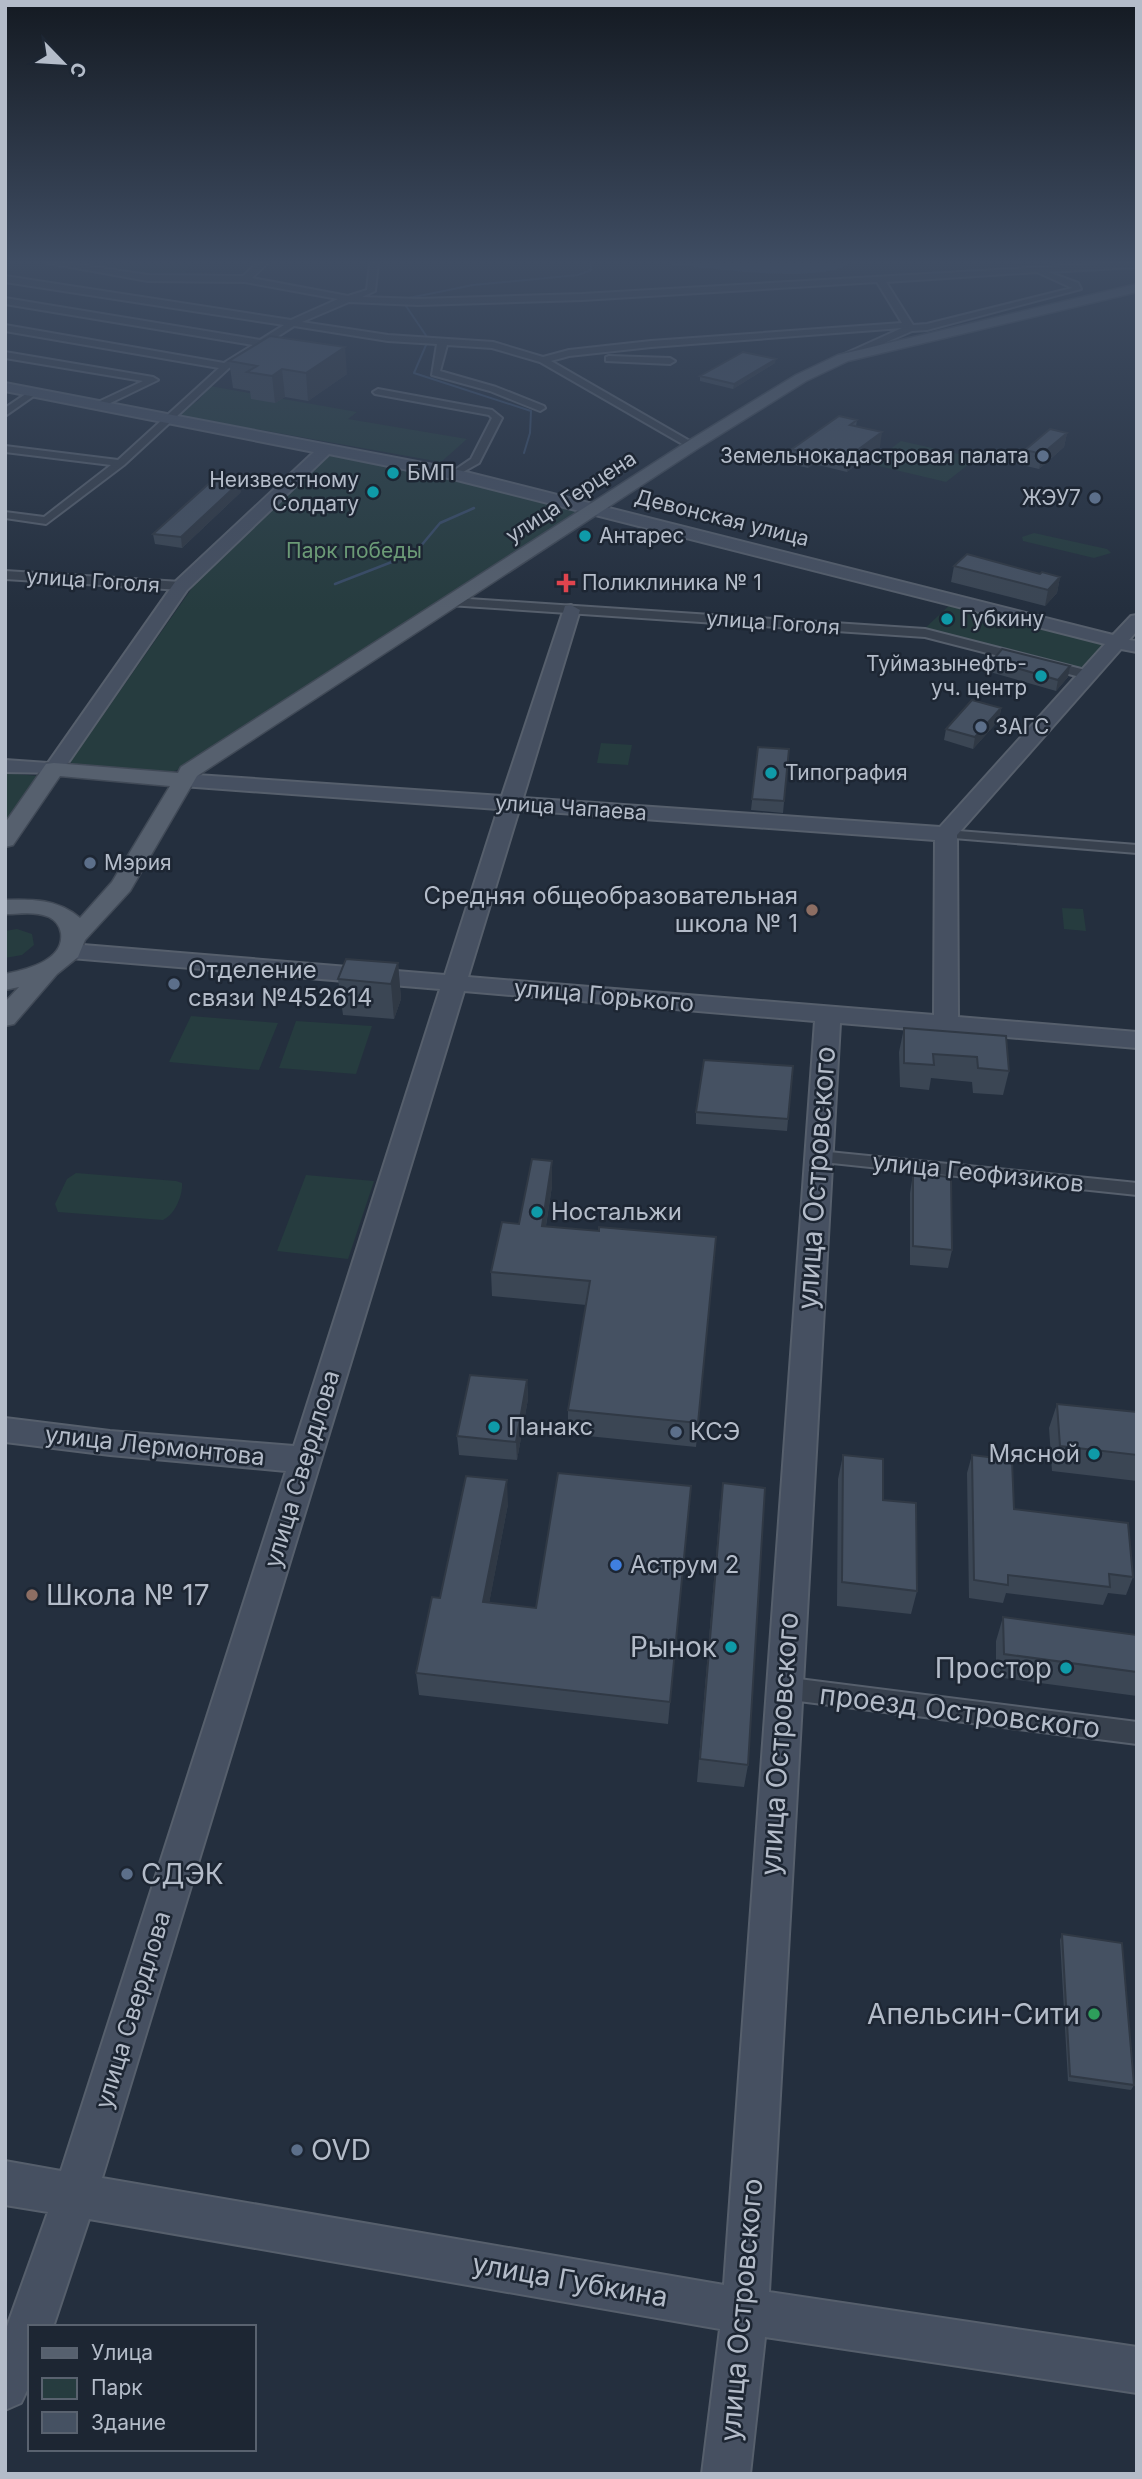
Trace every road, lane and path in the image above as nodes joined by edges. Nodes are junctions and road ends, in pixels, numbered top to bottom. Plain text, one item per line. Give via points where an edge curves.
1 (145, 379) edge
2 (212, 379) edge
3 (456, 379) edge
4 (581, 379) edge
5 (798, 379) edge
6 (5, 387) edge
7 (378, 392) dead end
8 (33, 393) junction
9 (100, 405) junction
10 (540, 408) dead end
11 (5, 413) edge
12 (166, 419) junction
13 (691, 446) junction
14 (327, 448) junction
15 (5, 449) edge
16 (120, 463) junction
17 (454, 474) junction
18 (595, 509) junction
19 (5, 515) edge
20 (5, 575) edge
21 (181, 586) junction
22 (453, 602) junction
23 (571, 610) junction
24 (1137, 620) edge
25 (1127, 645) edge
26 (1088, 675) junction
27 (5, 766) edge
28 (54, 769) junction
29 (182, 780) junction
30 (512, 804) junction
31 (946, 834) junction
32 (5, 839) edge
33 (1137, 849) edge
34 (5, 907) edge
35 (74, 943) junction
36 (49, 969) junction
37 (5, 982) edge
38 (456, 983) junction
39 (828, 1014) junction
40 (5, 1018) edge
41 (946, 1024) junction
42 (1137, 1040) edge
43 (819, 1157) junction
44 (1137, 1189) edge
45 (5, 1430) edge
46 (306, 1460) junction
47 (783, 1688) junction
48 (1137, 1733) edge
49 (5, 2183) edge
50 (75, 2194) junction
51 (745, 2311) junction
52 (31, 2325) edge
53 (28, 2333) edge
54 (1137, 2370) edge
55 (5, 2387) edge
56 (726, 2474) edge

1 - 9 street via 153,380
2 - 12 street
3 - 10 street
4 - 13 street
5 - 13 main road, улица Герцена
6 - 8 street, Девонская улица
7 - 17 street via 492,413 497,418 475,461
8 - 9 street, Девонская улица
8 - 11 street
9 - 12 street, Девонская улица
12 - 14 street, Девонская улица
12 - 16 street
13 - 18 main road, улица Герцена
14 - 17 street, Девонская улица
14 - 21 street
15 - 16 street
16 - 19 street via 46,521
17 - 18 street, Девонская улица
18 - 22 main road, улица Герцена
18 - 25 street, Девонская улица
20 - 21 street, улица Гоголя
21 - 28 street
22 - 23 street, улица Гоголя
22 - 29 main road, улица Герцена
23 - 26 street, улица Гоголя via 925,633
23 - 30 street, улица Свердлова
24 - 25 street
25 - 26 street
26 - 31 street
27 - 28 street, улица Чапаева
28 - 29 main road, улица Чапаева
28 - 32 main road
29 - 30 street, улица Чапаева
29 - 35 main road via 122,886
30 - 31 street, улица Чапаева
30 - 38 street, улица Свердлова
31 - 33 street, улица Чапаева
31 - 41 street
34 - 35 main road via 56,911 74,926
35 - 36 main road
35 - 38 street, улица Горького
36 - 37 main road
36 - 40 main road
38 - 39 street, улица Горького
38 - 46 street, улица Свердлова
39 - 41 street, улица Горького
39 - 43 street, улица Островского
41 - 42 street, улица Горького
43 - 44 street, улица Геофизиков
43 - 47 street, улица Островского
45 - 46 street, улица Лермонтова
46 - 50 street, улица Свердлова
47 - 48 street, проезд Островского
47 - 51 street, улица Островского
49 - 50 street, улица Губкина
50 - 51 street, улица Губкина
50 - 52 street, улица Свердлова
51 - 54 street, улица Губкина
51 - 56 street, улица Островского
53 - 55 street, улица Свердлова

